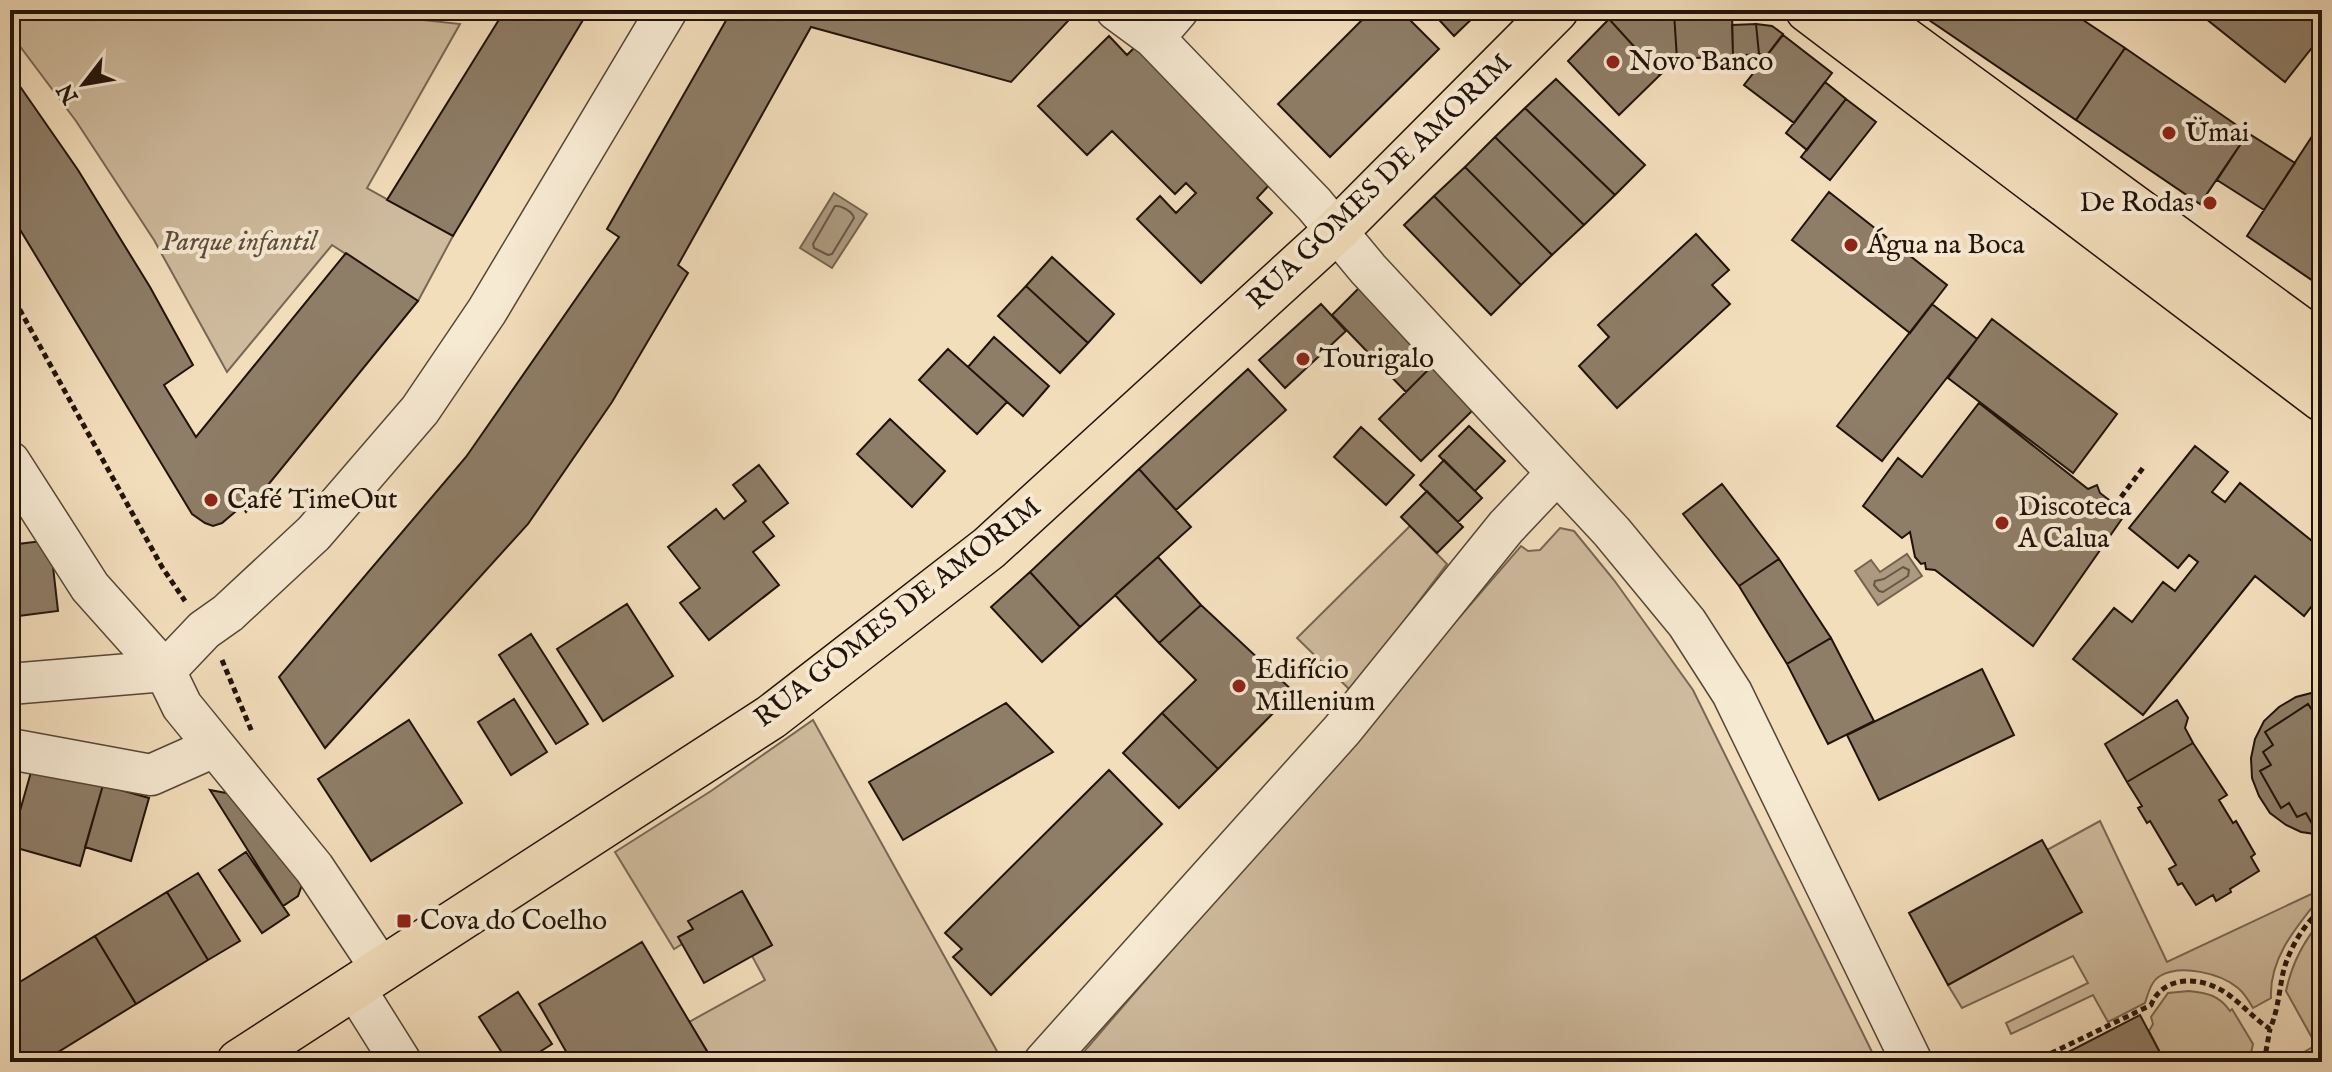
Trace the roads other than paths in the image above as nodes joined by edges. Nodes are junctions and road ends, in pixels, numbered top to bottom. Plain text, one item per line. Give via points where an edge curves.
1 (667, 10) edge
2 (1116, 10) edge
3 (1556, 10) edge
4 (1808, 10) edge
5 (1864, 10) edge
6 (1166, 24) edge
7 (1336, 231) junction
8 (2322, 345) edge
9 (2322, 399) edge
10 (10, 462) edge
11 (1557, 473) junction
12 (165, 671) junction
13 (10, 684) edge
14 (214, 747) junction
15 (10, 749) edge
16 (368, 978) junction
17 (239, 1062) edge
18 (401, 1062) edge
19 (1044, 1062) edge
20 (1912, 1062) edge

1 - 12 street via 487,311 420,410 314,533
2 - 6 street
3 - 7 main road, RUA GOMES DE AMORIM
4 - 9 main road
5 - 8 main road
6 - 7 street
7 - 11 street
7 - 16 main road, RUA GOMES DE AMORIM via 989,548 771,717
10 - 12 street via 90,587
11 - 19 street via 1506,527 1342,730
11 - 20 street via 1687,623 1732,693
12 - 13 street
12 - 14 street via 182,706
14 - 15 street via 151,775
14 - 16 street via 314,868
16 - 17 main road, RUA GOMES DE AMORIM
16 - 18 street

